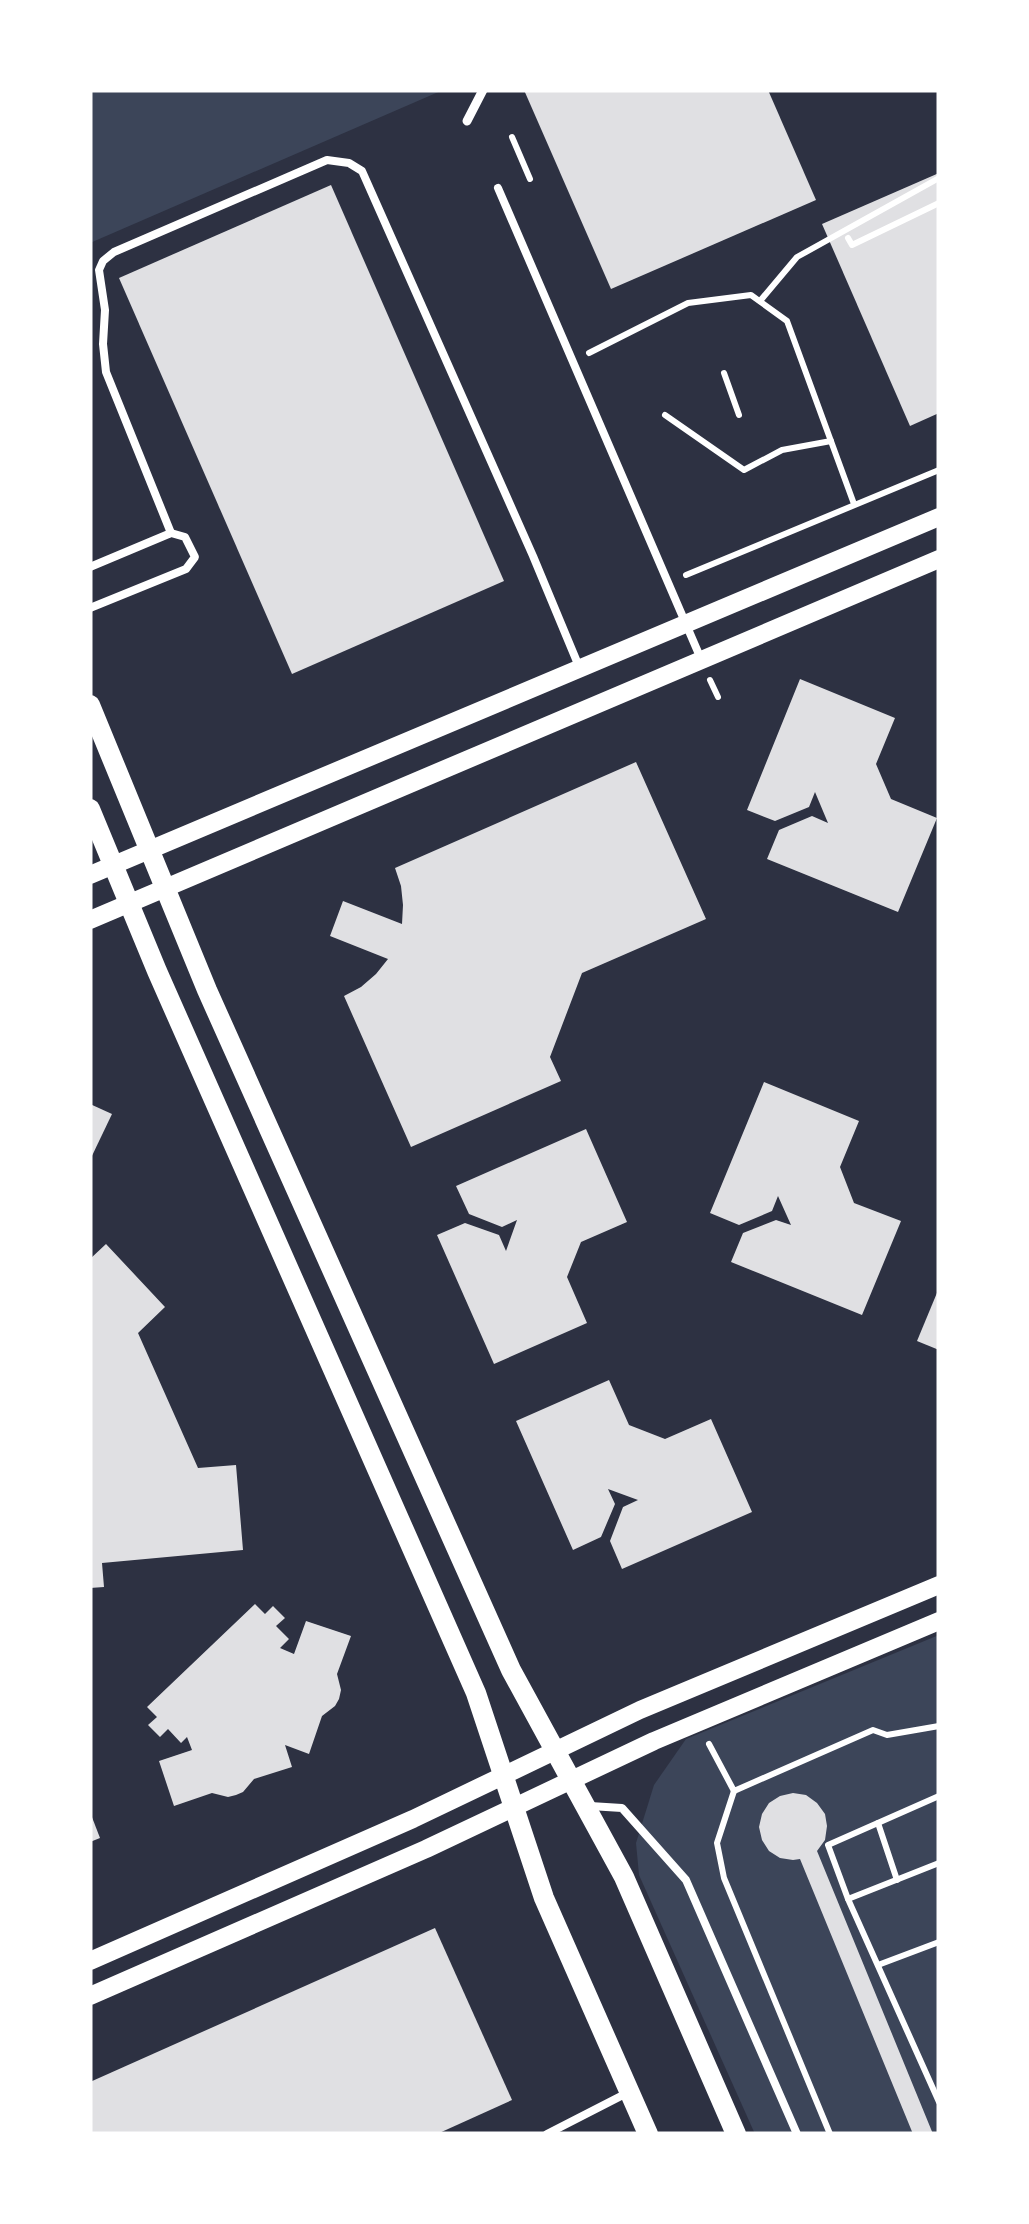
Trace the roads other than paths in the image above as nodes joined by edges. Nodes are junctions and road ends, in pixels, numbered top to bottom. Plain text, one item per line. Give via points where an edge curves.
1 (483, 90) edge
2 (467, 121) dead end
3 (498, 188) dead end
4 (939, 517) edge
5 (171, 532) junction
6 (939, 558) edge
7 (90, 567) edge
8 (90, 608) edge
9 (686, 624) junction
10 (701, 659) junction
11 (580, 670) junction
12 (90, 705) edge
13 (90, 809) edge
14 (148, 850) junction
15 (113, 865) junction
16 (90, 875) edge
17 (165, 889) junction
18 (129, 904) junction
19 (90, 920) edge
20 (939, 1585) edge
21 (939, 1622) edge
22 (556, 1751) junction
23 (503, 1776) junction
24 (571, 1780) junction
25 (585, 1805) junction
26 (514, 1808) junction
27 (90, 1961) edge
28 (90, 1996) edge
29 (629, 2092) junction
30 (547, 2134) edge
31 (648, 2134) edge
32 (736, 2134) edge
33 (797, 2134) edge

1 - 2 street
3 - 9 lane
4 - 9 street
5 - 7 lane
5 - 8 lane via 192,549 195,557 186,569
5 - 11 lane via 106,372 102,261 327,160 349,163 362,171
6 - 10 street
9 - 10 lane
9 - 11 street
10 - 17 street
11 - 14 street
12 - 14 main road
13 - 15 main road
14 - 15 street
14 - 17 main road
15 - 16 street
15 - 18 main road
17 - 18 street
17 - 22 main road via 511,1670
18 - 19 street
18 - 23 main road via 476,1693
20 - 22 street
21 - 24 street
22 - 23 street
22 - 24 main road
23 - 26 main road
23 - 27 street
24 - 25 main road
24 - 26 street
25 - 32 main road via 624,1877
25 - 33 lane via 622,1808 686,1880
26 - 28 street
26 - 29 main road via 544,1898
29 - 30 lane
29 - 31 main road

